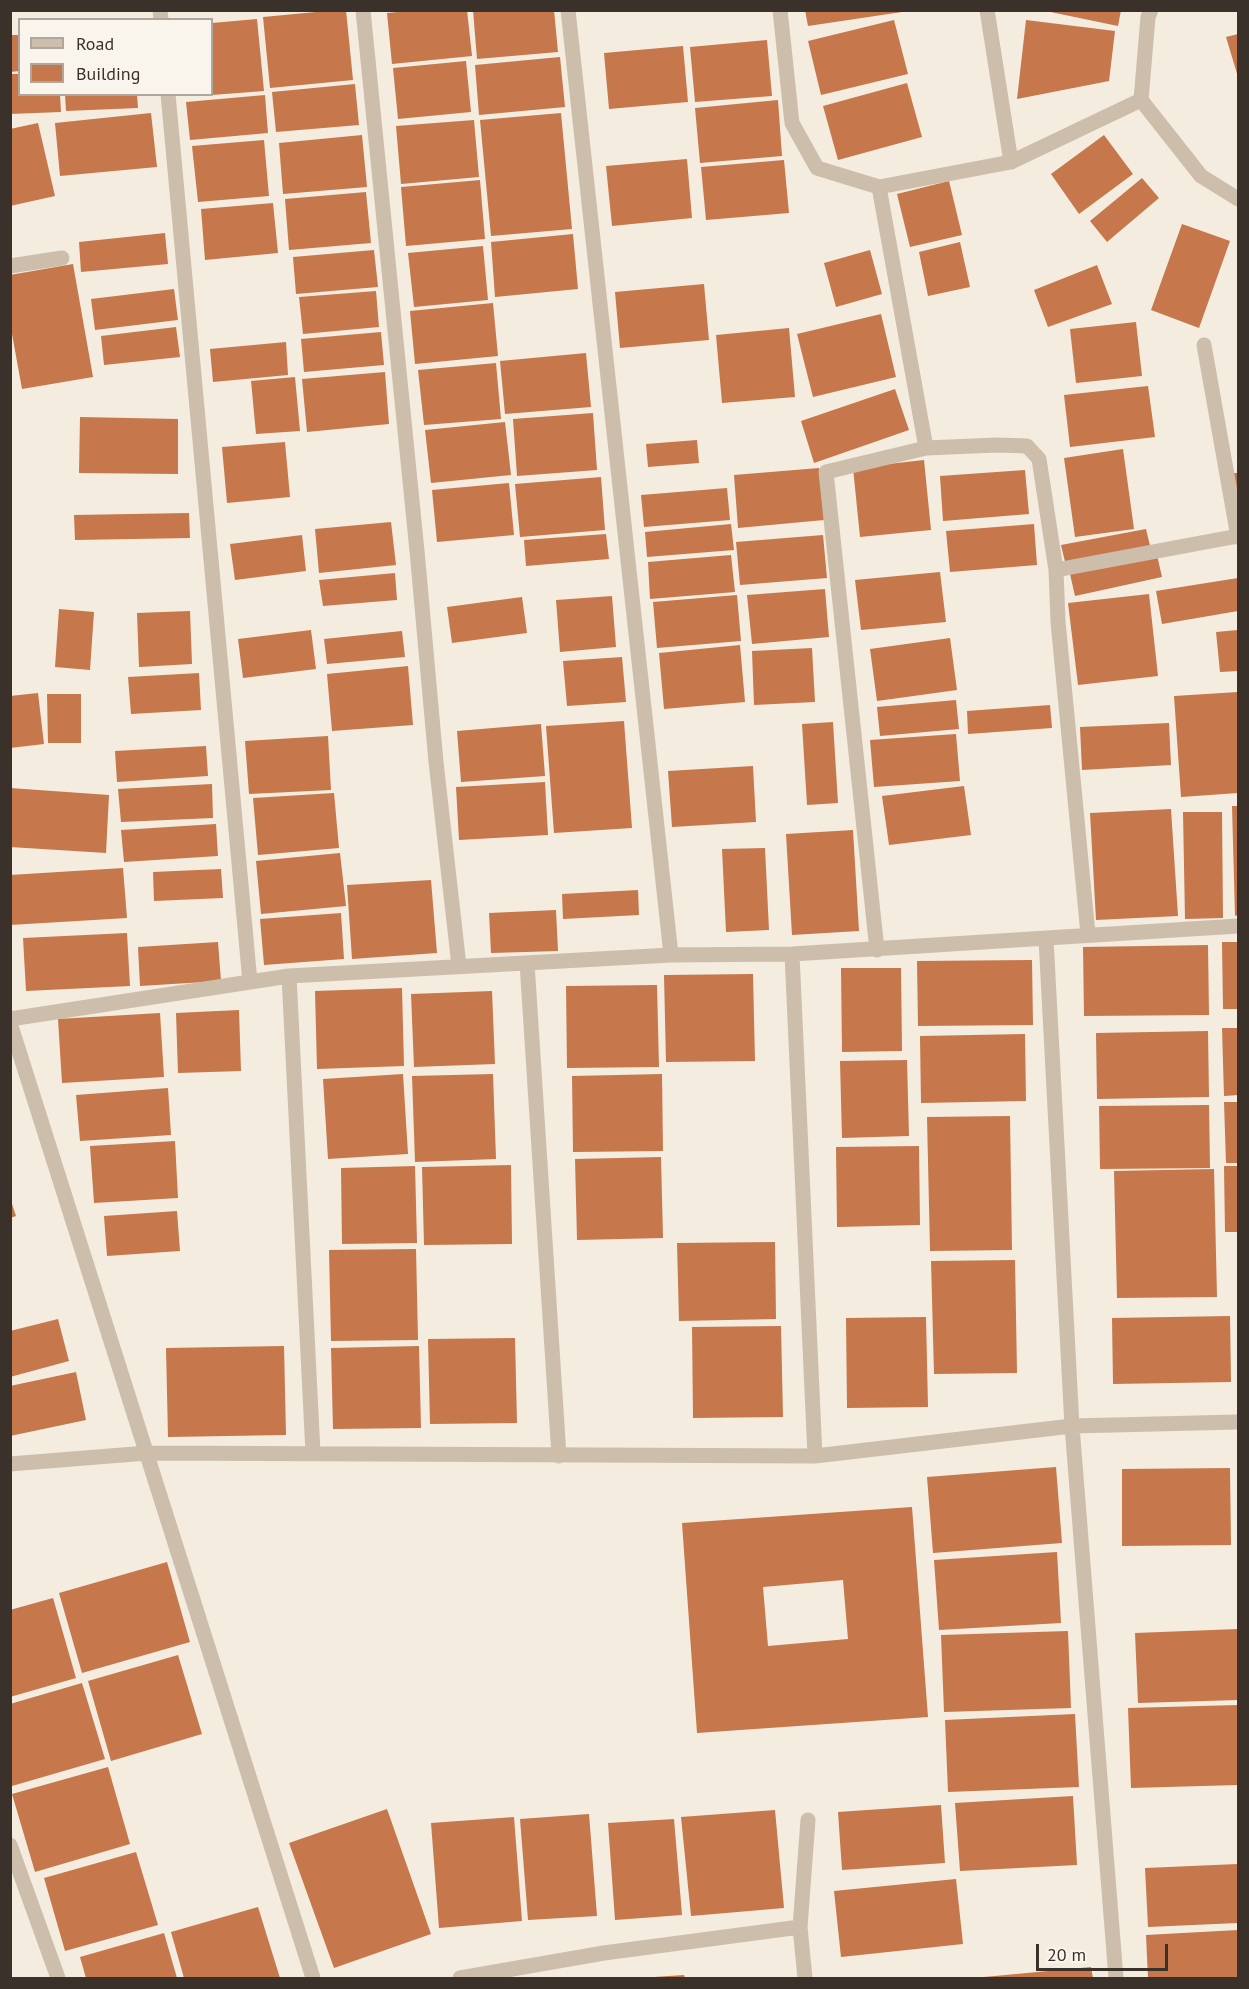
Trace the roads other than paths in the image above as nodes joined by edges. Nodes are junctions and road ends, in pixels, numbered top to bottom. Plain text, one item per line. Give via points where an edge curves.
1 (363, 10) edge
2 (568, 10) edge
3 (780, 10) edge
4 (987, 10) edge
5 (1151, 10) edge
6 (168, 96) edge
7 (1141, 100) junction
8 (1011, 162) junction
9 (879, 187) junction
10 (1239, 200) edge
11 (62, 258) dead end
12 (10, 266) edge
13 (1204, 345) dead end
14 (926, 448) junction
15 (1238, 537) edge
16 (1056, 570) junction
17 (1239, 926) edge
18 (1088, 934) junction
19 (1046, 939) junction
20 (877, 950) junction
21 (792, 954) junction
22 (671, 955) junction
23 (527, 963) junction
24 (459, 966) junction
25 (290, 976) junction
26 (250, 982) junction
27 (10, 1021) edge
28 (1239, 1422) edge
29 (1072, 1426) junction
30 (147, 1453) junction
31 (313, 1453) junction
32 (559, 1456) junction
33 (815, 1456) junction
34 (10, 1464) edge
35 (808, 1820) dead end
36 (10, 1845) edge
37 (800, 1927) junction
38 (58, 1978) edge
39 (313, 1978) edge
40 (460, 1978) edge
41 (806, 1978) edge
42 (1116, 1978) edge

1 - 24 street
2 - 22 street
3 - 9 street via 792,123 817,168
4 - 8 street
5 - 7 street
6 - 26 street
7 - 8 street
7 - 10 street via 1201,176
8 - 9 street
9 - 14 street
11 - 12 street
13 - 15 street
14 - 16 street via 1027,447 1039,459
14 - 20 street via 826,472
15 - 16 street
16 - 18 street
17 - 18 street
18 - 19 street
19 - 20 street
19 - 29 street
20 - 21 street
21 - 22 street
21 - 33 street
22 - 23 street
23 - 24 street
23 - 32 street
24 - 25 street
25 - 26 street
25 - 31 street
26 - 27 street
27 - 30 street
28 - 29 street
29 - 33 street
29 - 42 street
30 - 31 street
30 - 34 street
30 - 39 street
31 - 32 street
32 - 33 street
35 - 37 street
36 - 38 street
37 - 40 street via 604,1953
37 - 41 street

